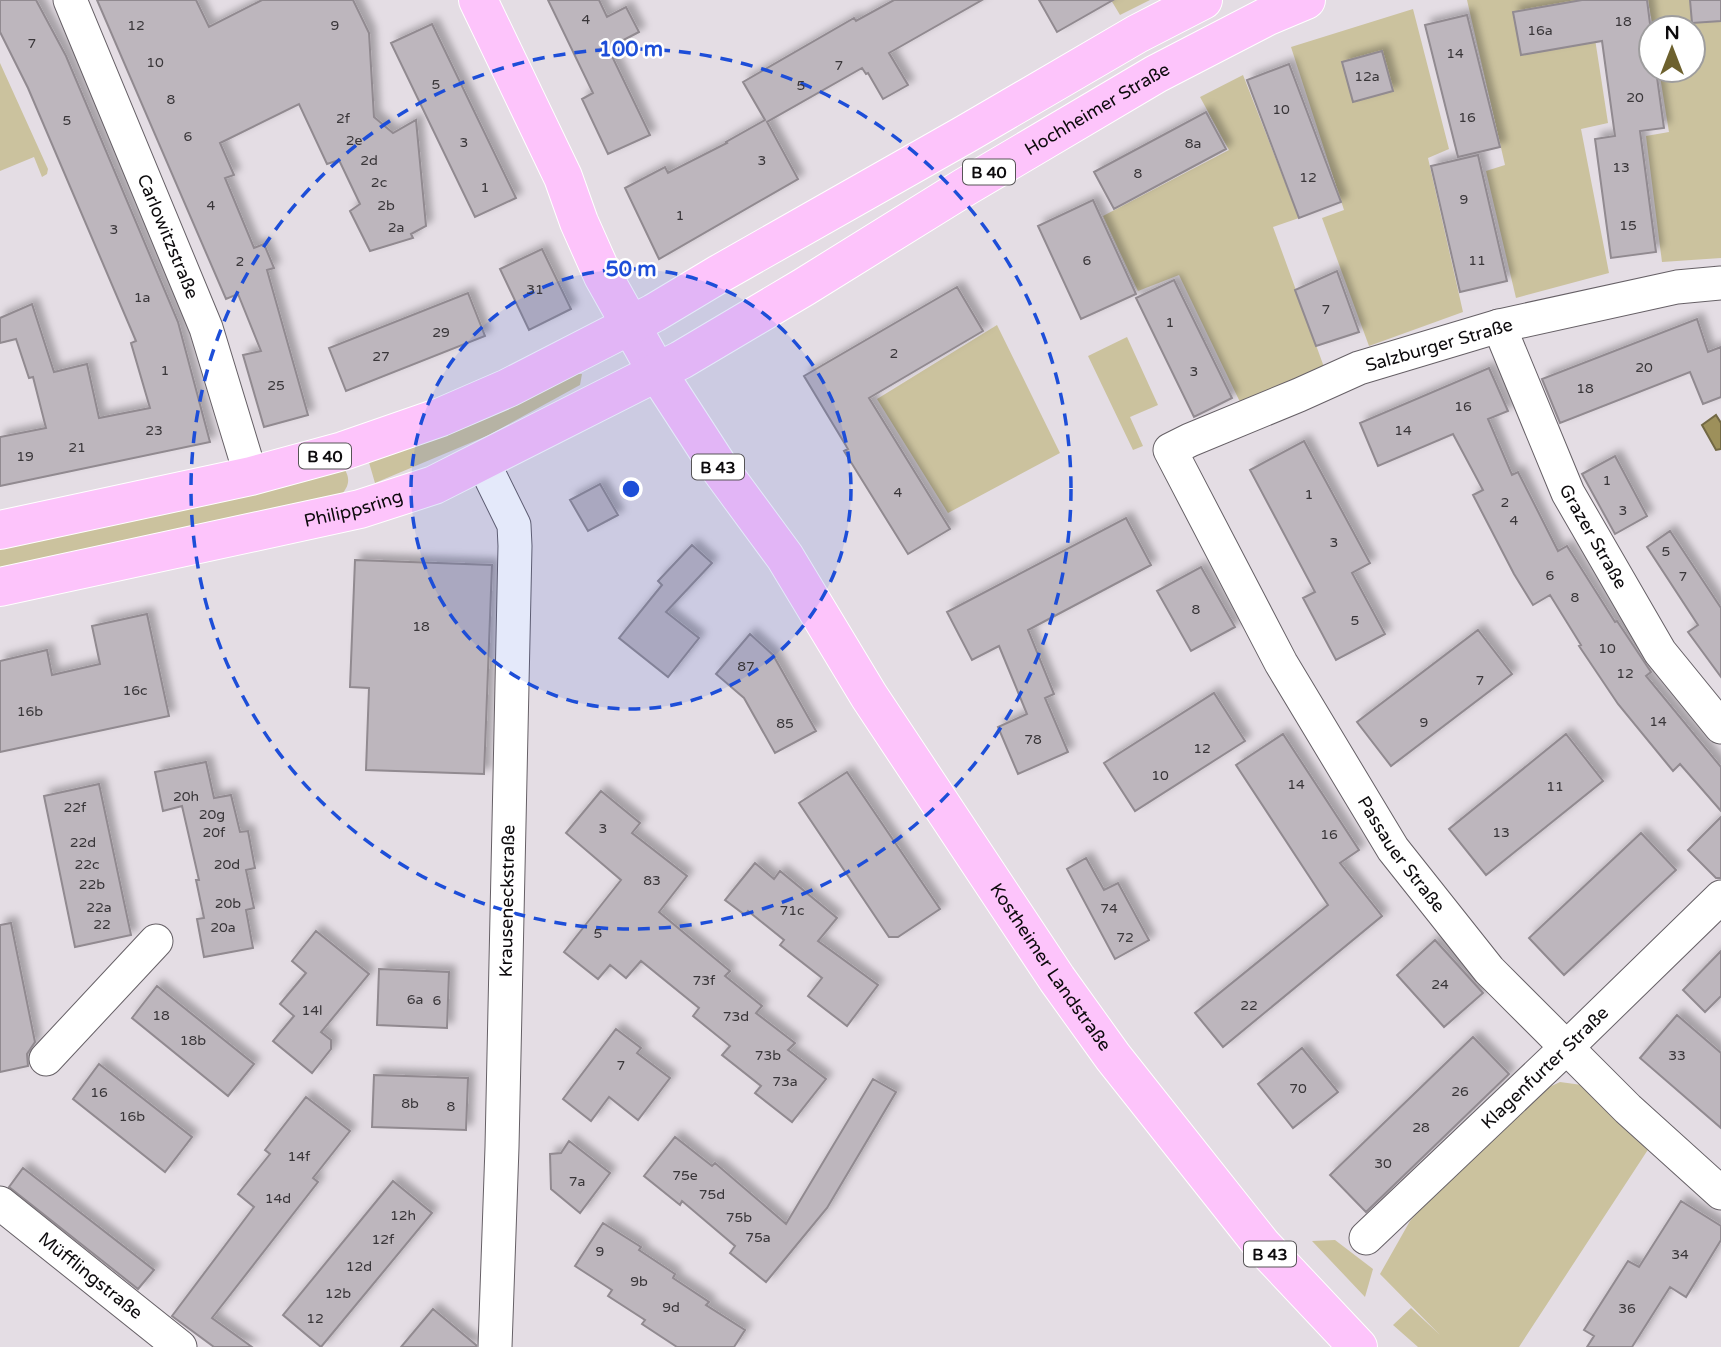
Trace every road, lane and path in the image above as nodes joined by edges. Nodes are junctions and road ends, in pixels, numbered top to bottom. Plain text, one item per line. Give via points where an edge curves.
1 (70, 0) edge
2 (478, 0) edge
3 (1203, 0) edge
4 (1306, 0) edge
5 (1721, 283) edge
6 (643, 320) junction
7 (1499, 326) junction
8 (669, 366) junction
9 (1170, 450) joint
10 (343, 451) junction
11 (483, 462) junction
12 (251, 476) junction
13 (360, 509) junction
14 (0, 530) edge
15 (0, 587) edge
16 (1721, 727) edge
17 (1721, 897) edge
18 (156, 941) dead end
19 (1567, 1047) junction
20 (46, 1059) dead end
21 (1721, 1193) edge
22 (0, 1203) edge
23 (1366, 1238) dead end
24 (180, 1347) edge
25 (495, 1347) edge
26 (1357, 1347) edge

1 - 12 street, Carlowitzstraße via 206,328
2 - 6 main road, B 43 via 563,177 596,261
3 - 6 main road, B 40
4 - 8 main road, Hochheimer Straße / B 40 via 1145,81
5 - 7 street, Salzburger Straße
6 - 8 main road, B 43
6 - 10 main road, B 40 via 508,388
7 - 9 street, Salzburger Straße via 1359,368
7 - 16 street, Grazer Straße via 1568,493 1660,652
8 - 11 main road, Philippsring / B 40
8 - 26 main road, Kostheimer Landstraße / B 43 via 738,459 785,557 869,696 1058,979 1113,1057 1262,1245
9 - 19 street, Passauer Straße via 1281,663 1381,833 1489,970
10 - 12 main road, B 40
10 - 13 main road via 358,466 364,488
11 - 13 main road, Philippsring / B 40 via 434,485
11 - 25 street, Krauseneckstraße via 513,525 515,546
12 - 14 main road, B 40
13 - 15 main road, Philippsring / B 40
17 - 19 street, Klagenfurter Straße
18 - 20 street
19 - 21 street, Passauer Straße
19 - 23 street, Klagenfurter Straße
22 - 24 street, Müfflingstraße

